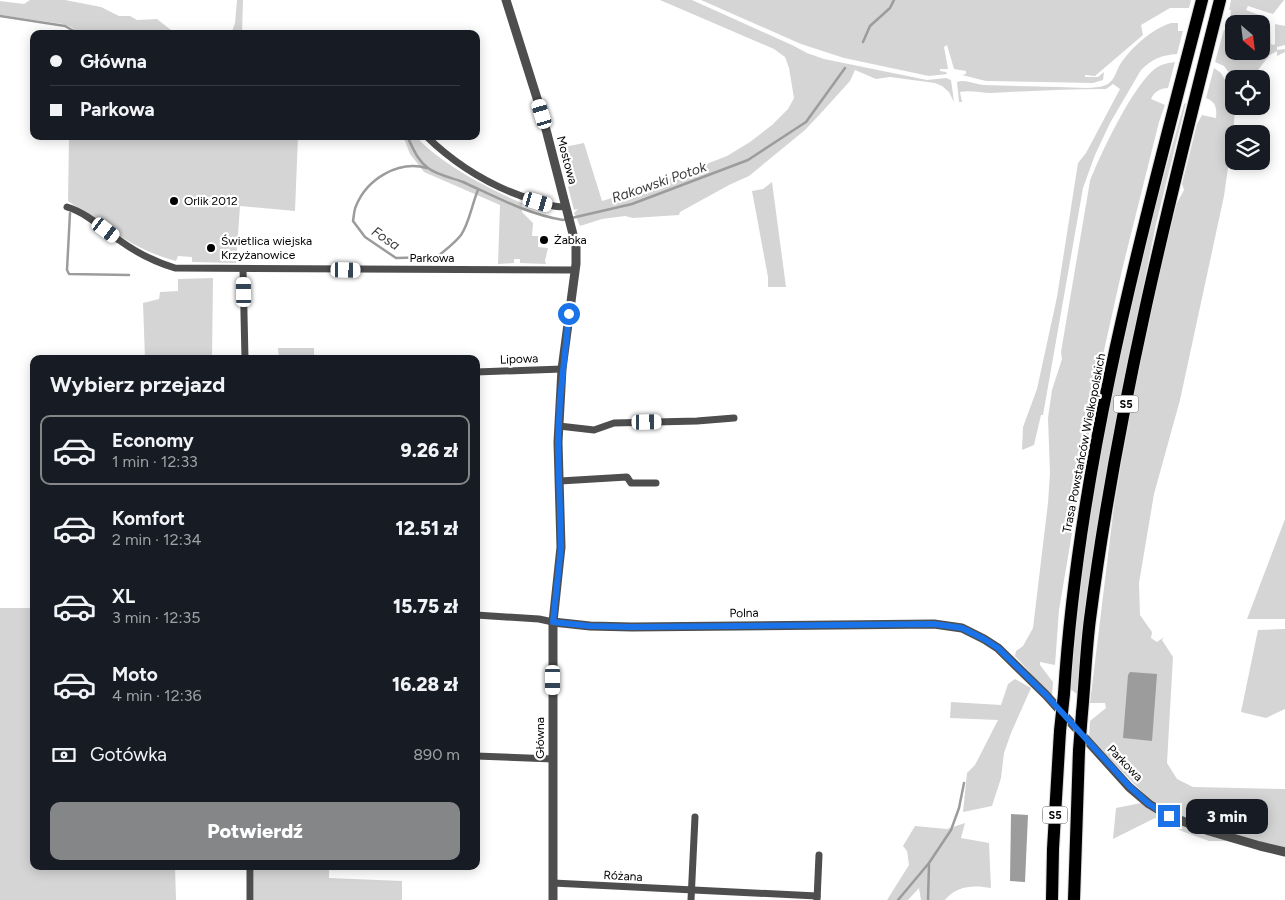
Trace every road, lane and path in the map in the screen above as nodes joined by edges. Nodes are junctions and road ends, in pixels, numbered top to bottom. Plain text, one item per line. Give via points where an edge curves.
1 (506, 0) edge
2 (1202, 0) edge
3 (1220, 0) edge
4 (430, 140) edge
5 (67, 207) dead end
6 (567, 210) junction
7 (244, 269) junction
8 (575, 270) junction
9 (246, 355) edge
10 (562, 369) junction
11 (480, 372) edge
12 (734, 418) dead end
13 (559, 426) junction
14 (560, 481) junction
15 (656, 483) dead end
16 (480, 615) edge
17 (553, 622) junction
18 (1026, 676) joint
19 (480, 756) edge
20 (553, 759) junction
21 (695, 817) dead end
22 (1285, 852) edge
23 (819, 855) dead end
24 (250, 870) edge
25 (553, 883) junction
26 (692, 891) junction
27 (817, 898) edge
28 (250, 900) edge
29 (553, 900) edge
30 (691, 900) edge
31 (1052, 900) edge
32 (1074, 900) edge

1 - 6 street, Mostowa via 542,114
2 - 31 highway, Trasa Powstańców Wielkopolskich / S5, bridge via 1135,259 1100,424 1076,560 1060,731
3 - 32 highway, S5, bridge via 1155,264 1120,432 1090,620 1078,750
4 - 6 street via 463,166 498,187
5 - 7 street, Parkowa via 93,220 154,261 175,268
6 - 8 street, Mostowa via 576,246
7 - 8 street, Parkowa
7 - 9 street
8 - 10 street, Główna
10 - 11 street, Lipowa
10 - 13 street, Główna
12 - 13 street via 614,423 594,430
13 - 14 street, Główna
14 - 15 street via 627,477 631,483
14 - 17 street, Główna via 561,547
16 - 17 street, Polna
17 - 18 street, Polna via 632,627 934,624 962,628 984,639
17 - 20 street, Główna
18 - 22 street, Parkowa via 1149,804 1169,816 1209,831
19 - 20 street
20 - 25 street, Główna
21 - 26 street
23 - 27 street, Różana
24 - 28 street
25 - 26 street, Różana
25 - 29 street, Główna
26 - 27 street, Różana
26 - 30 street

